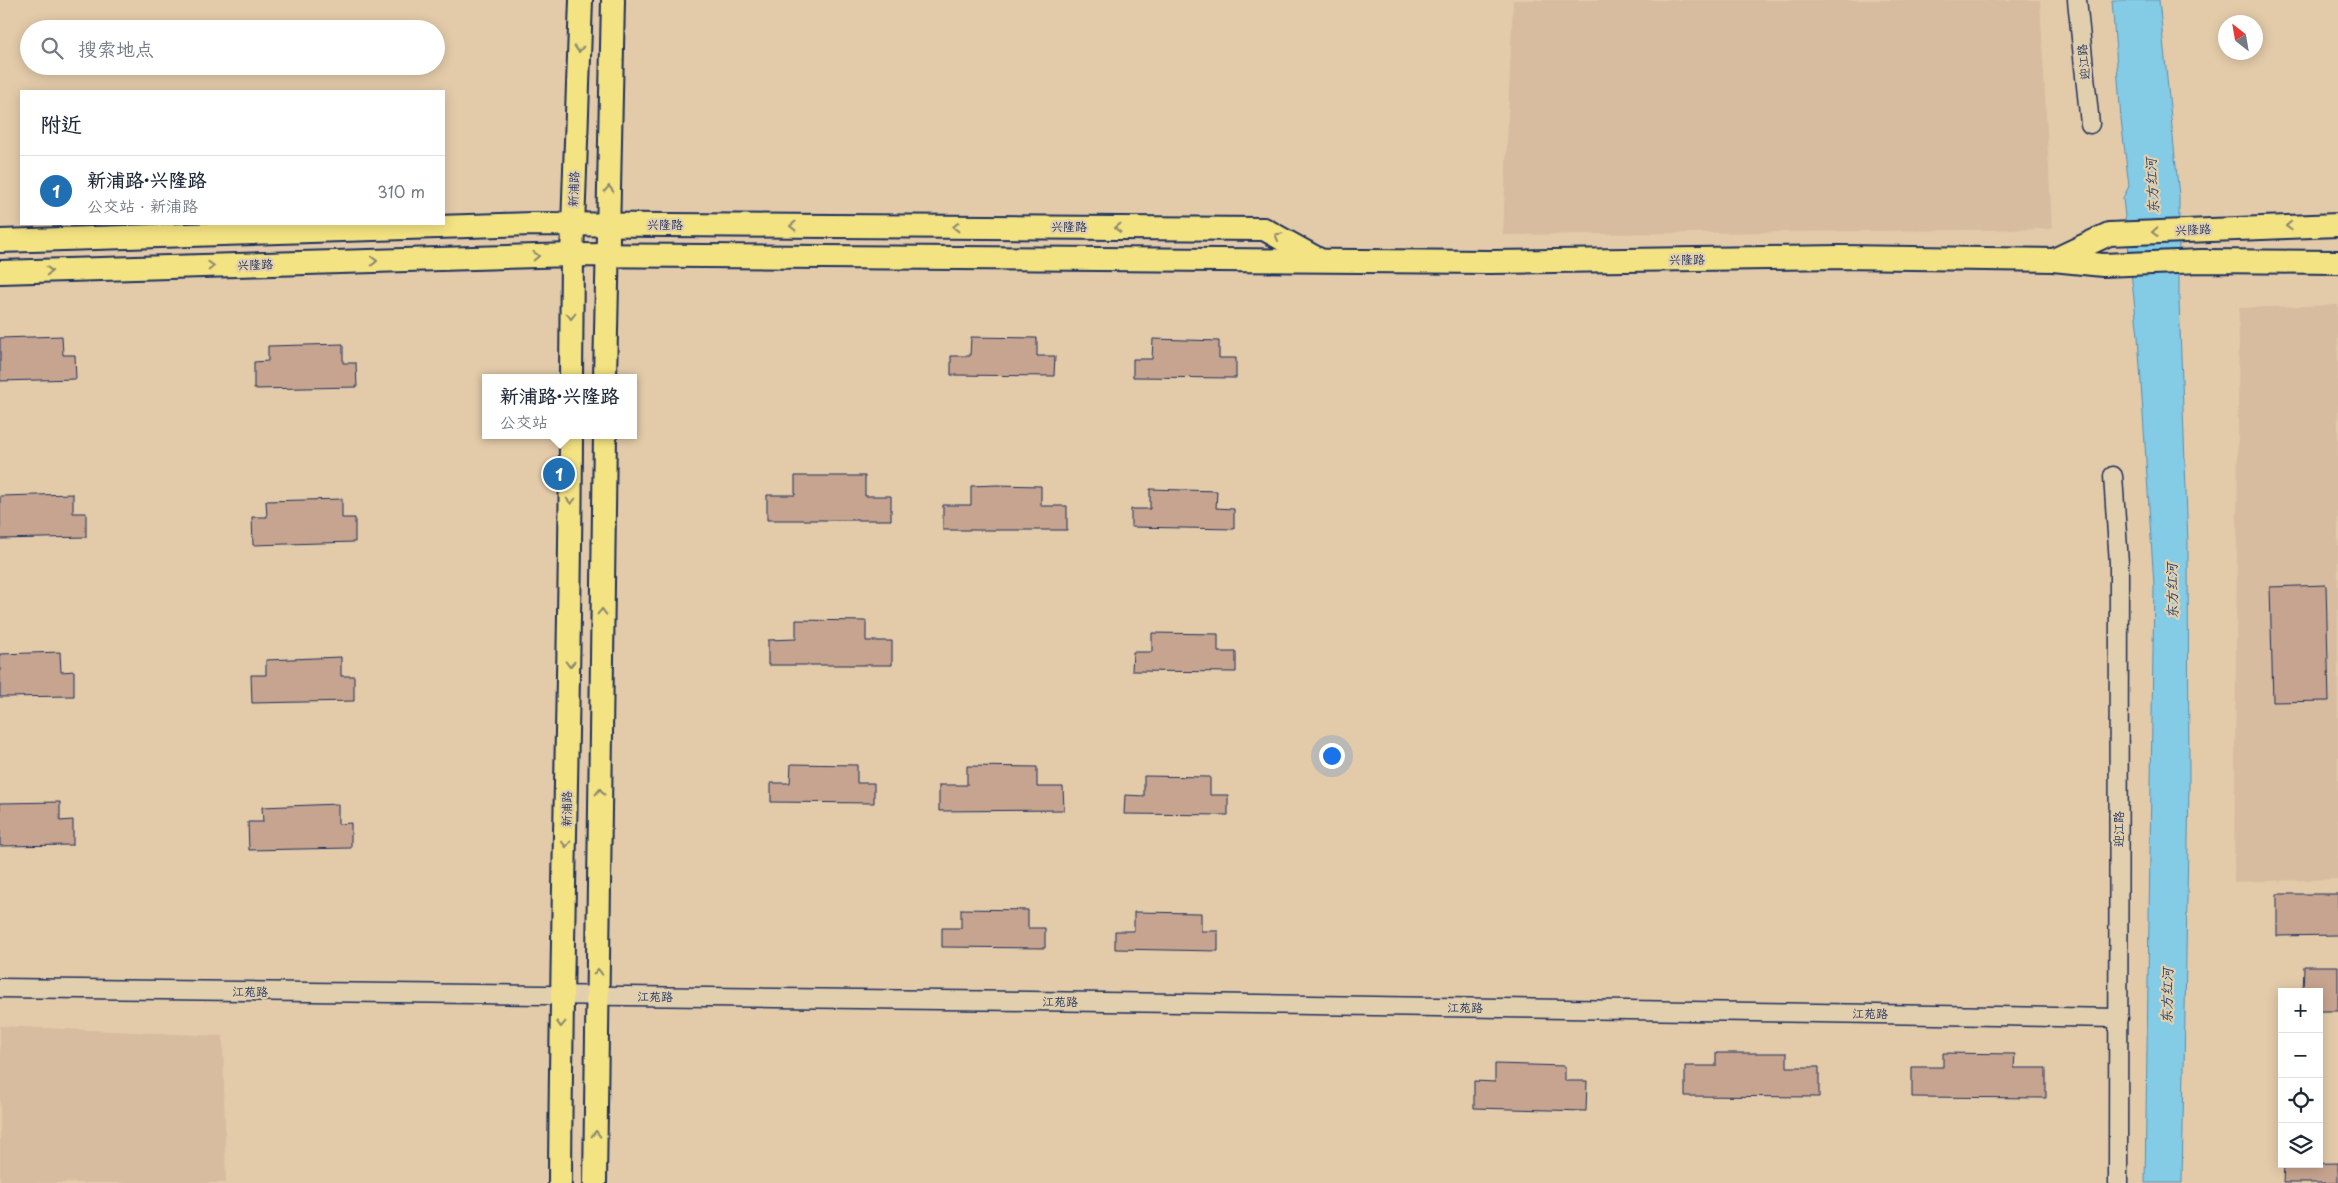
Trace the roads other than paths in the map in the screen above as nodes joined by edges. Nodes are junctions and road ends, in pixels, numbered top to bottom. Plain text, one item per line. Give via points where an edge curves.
1 (581, 0) edge
2 (613, 0) edge
3 (2077, 0) edge
4 (2090, 124) dead end
5 (573, 225) junction
6 (608, 225) junction
7 (2338, 225) edge
8 (0, 241) edge
9 (572, 255) junction
10 (607, 256) junction
11 (1321, 260) junction
12 (2053, 260) junction
13 (2338, 262) edge
14 (0, 272) edge
15 (571, 374) edge
16 (606, 374) edge
17 (571, 439) edge
18 (605, 439) edge
19 (2113, 476) dead end
20 (0, 988) edge
21 (562, 996) junction
22 (597, 996) junction
23 (2119, 1018) junction
24 (560, 1183) edge
25 (595, 1183) edge
26 (2118, 1183) edge

1 -> 5 main road, 新浦路
6 -> 2 main road
3 - 4 street, 迎江路
5 - 6 main road, 兴隆路
5 - 8 main road, 兴隆路
5 - 9 main road, 新浦路
6 - 10 main road
11 -> 6 main road, 兴隆路 via 1264,228
7 -> 12 main road, 兴隆路 via 2109,234
9 - 10 main road, 兴隆路
14 -> 9 main road, 兴隆路
9 -> 15 main road, 新浦路
10 - 11 main road, 兴隆路
10 - 16 main road
11 - 12 main road, 兴隆路 via 1490,262 1840,257
12 - 13 main road, 兴隆路 via 2103,265 2201,261
17 -> 21 main road, 新浦路
22 -> 18 main road
19 - 23 street, 迎江路 via 2118,563
20 - 21 street, 江苑路
21 - 22 street, 江苑路
21 -> 24 main road, 新浦路
22 - 23 street, 江苑路
25 -> 22 main road
23 - 26 street, 迎江路

